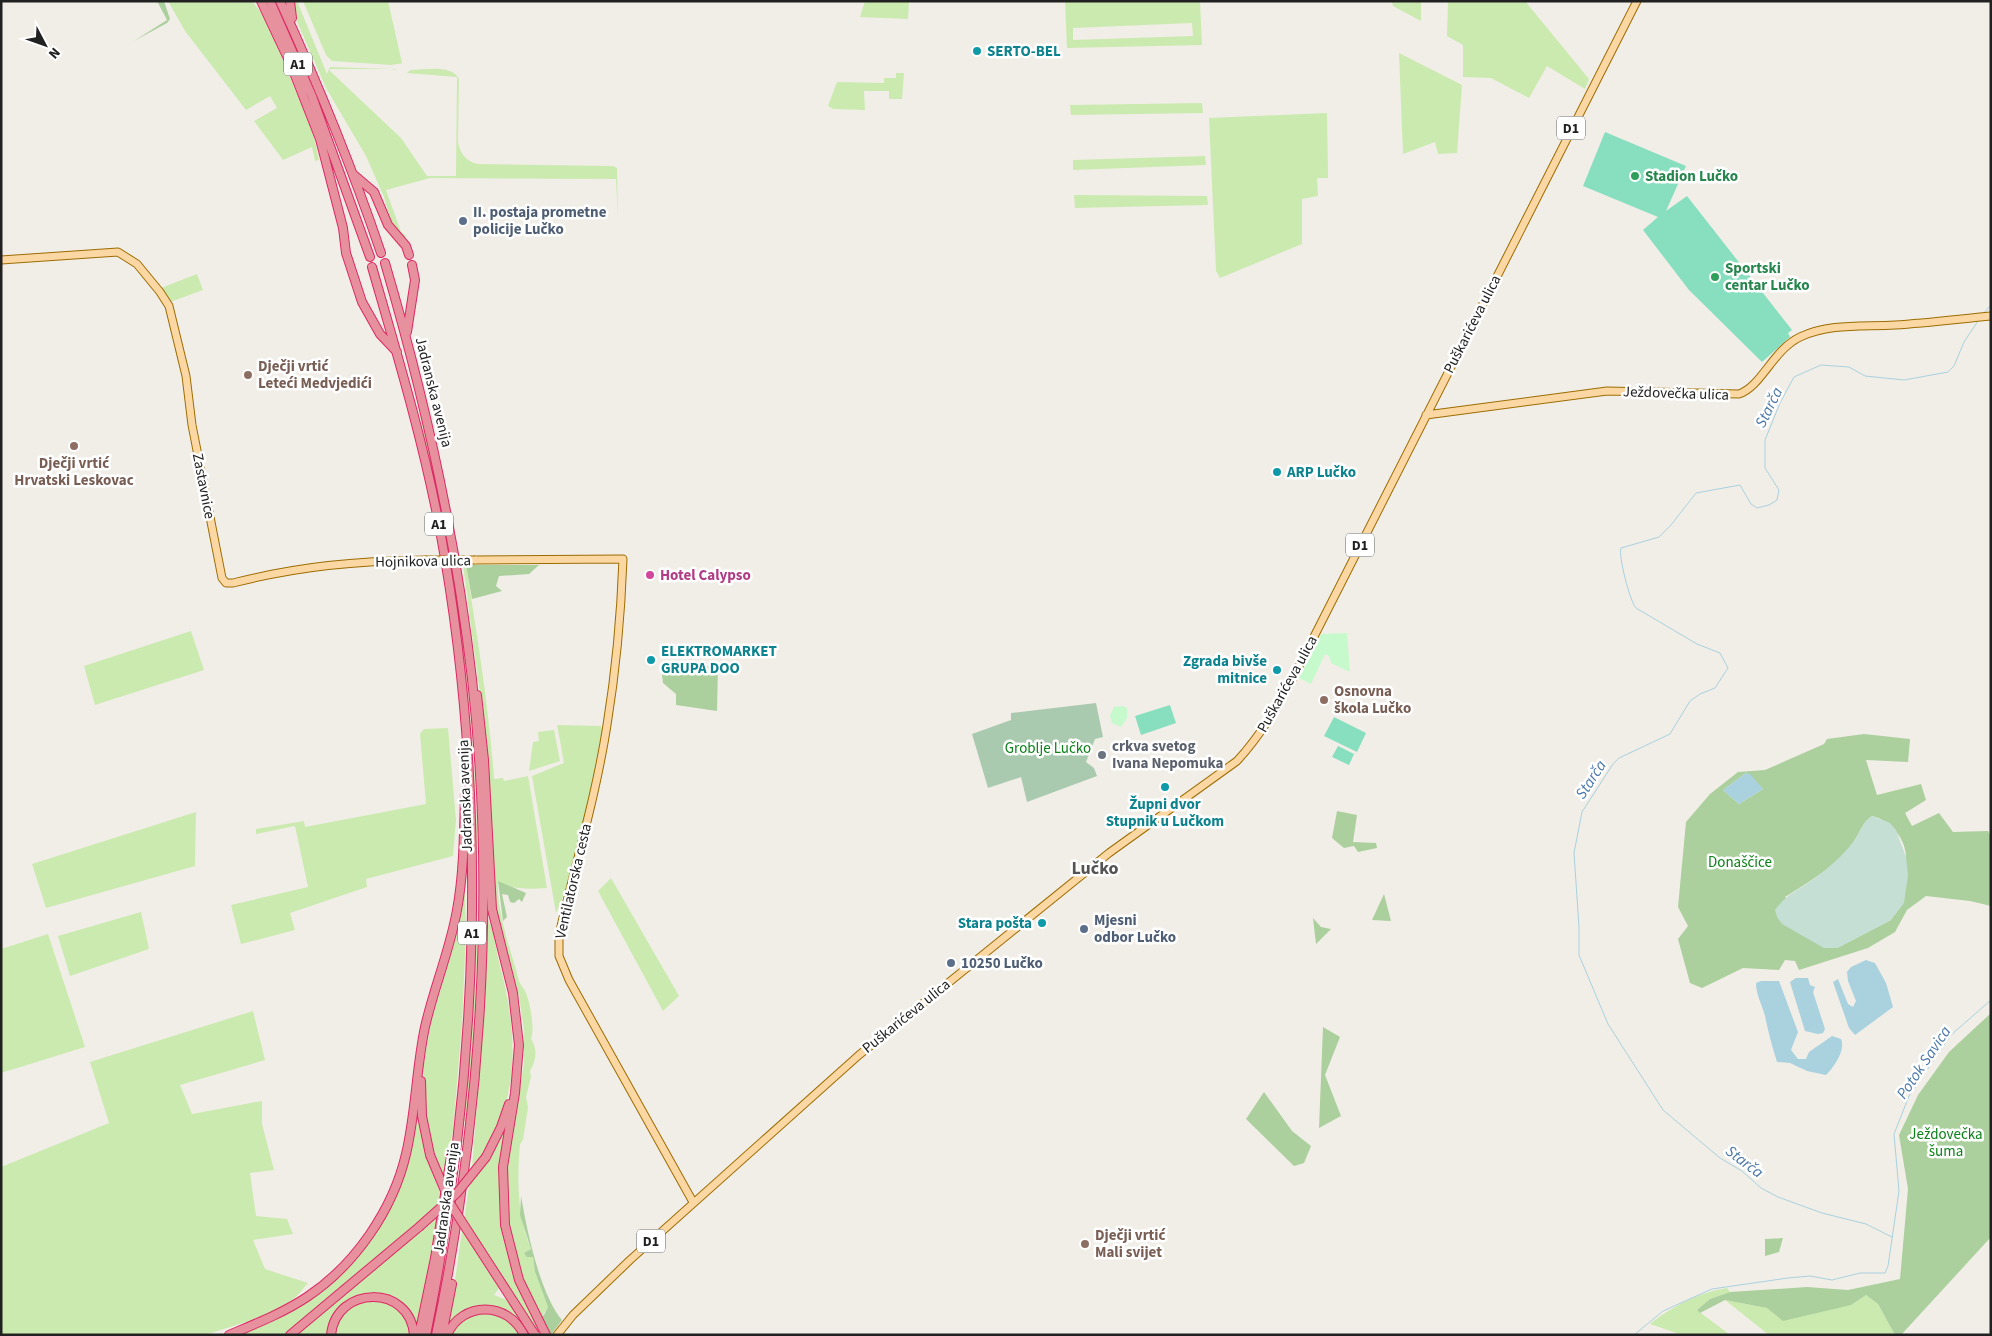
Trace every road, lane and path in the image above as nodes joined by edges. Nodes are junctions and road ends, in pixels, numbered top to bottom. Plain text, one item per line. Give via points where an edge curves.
1 (261, 1) edge
2 (270, 1) edge
3 (280, 1) edge
4 (290, 1) edge
5 (1637, 1) edge
6 (294, 30) junction
7 (354, 175) junction
8 (382, 253) dead end
9 (409, 255) dead end
10 (370, 257) dead end
11 (1, 260) edge
12 (385, 263) dead end
13 (412, 265) dead end
14 (372, 267) dead end
15 (1985, 316) edge
16 (406, 336) junction
17 (398, 352) junction
18 (1426, 415) junction
19 (623, 559) joint
20 (226, 583) joint
21 (472, 679) junction
22 (465, 736) junction
23 (422, 1044) junction
24 (519, 1064) junction
25 (469, 1128) junction
26 (459, 1130) junction
27 (693, 1202) junction
28 (544, 1332) edge
29 (558, 1334) edge
30 (229, 1335) edge
31 (290, 1335) edge
32 (331, 1335) edge
33 (414, 1335) edge
34 (419, 1335) edge
35 (426, 1335) edge
36 (436, 1335) edge
37 (442, 1335) edge
38 (447, 1335) edge
39 (524, 1335) edge
40 (535, 1335) edge

1 - 17 highway via 320,139 343,228 346,253 362,302 380,334
2 - 10 highway, A1 via 312,96
3 - 6 highway, A1
4 - 6 highway
5 - 18 main road, Puškarićeva ulica / D1
6 - 7 highway, A1
7 - 8 highway, A1
7 - 9 highway via 374,192 388,225 406,246
11 - 20 main road, Zastavnice via 118,252 130,258 160,292 169,306 188,387 222,578
12 - 16 highway, Jadranska avenija / A1
13 - 16 highway via 415,280
14 - 17 highway, Jadranska avenija
15 - 18 main road, Ježdovečka ulica via 1816,331 1786,346 1752,386 1739,394 1607,391
16 - 21 highway, Jadranska avenija / A1 via 449,526
17 - 22 highway, Jadranska avenija / A1 via 417,422 444,557 459,659
18 - 27 main road, Puškarićeva ulica / D1 via 1294,676 1254,743 1237,761 1110,853 886,1032
19 - 20 main road, Hojnikova ulica, bridge via 332,564
19 - 27 main road, Ventilatorska cesta via 619,631 607,726 588,822 559,932 558,949 569,980
21 - 24 highway via 481,719 492,909 513,993
21 - 25 highway, Jadranska avenija / A1 via 482,923
22 - 23 highway via 463,860 457,909
22 - 26 highway, Jadranska avenija / A1 via 472,857 471,956
23 - 30 highway via 406,1156 395,1188 372,1230 336,1273 308,1296
23 - 40 highway, bridge via 422,1116 430,1155 451,1205
24 - 28 highway via 505,1151 503,1200 513,1261
24 - 31 highway, bridge via 505,1116 486,1157 457,1193
25 - 36 highway, Jadranska avenija / A1 via 458,1223
25 - 37 highway via 471,1147 464,1202
26 - 34 highway via 452,1152
26 - 35 highway, Jadranska avenija / A1 via 447,1229
27 - 29 main road, Puškarićeva ulica / D1 via 583,1305
32 - 33 highway via 340,1312 356,1300 371,1296 400,1306 408,1315
38 - 39 highway via 463,1316 485,1308 512,1319

